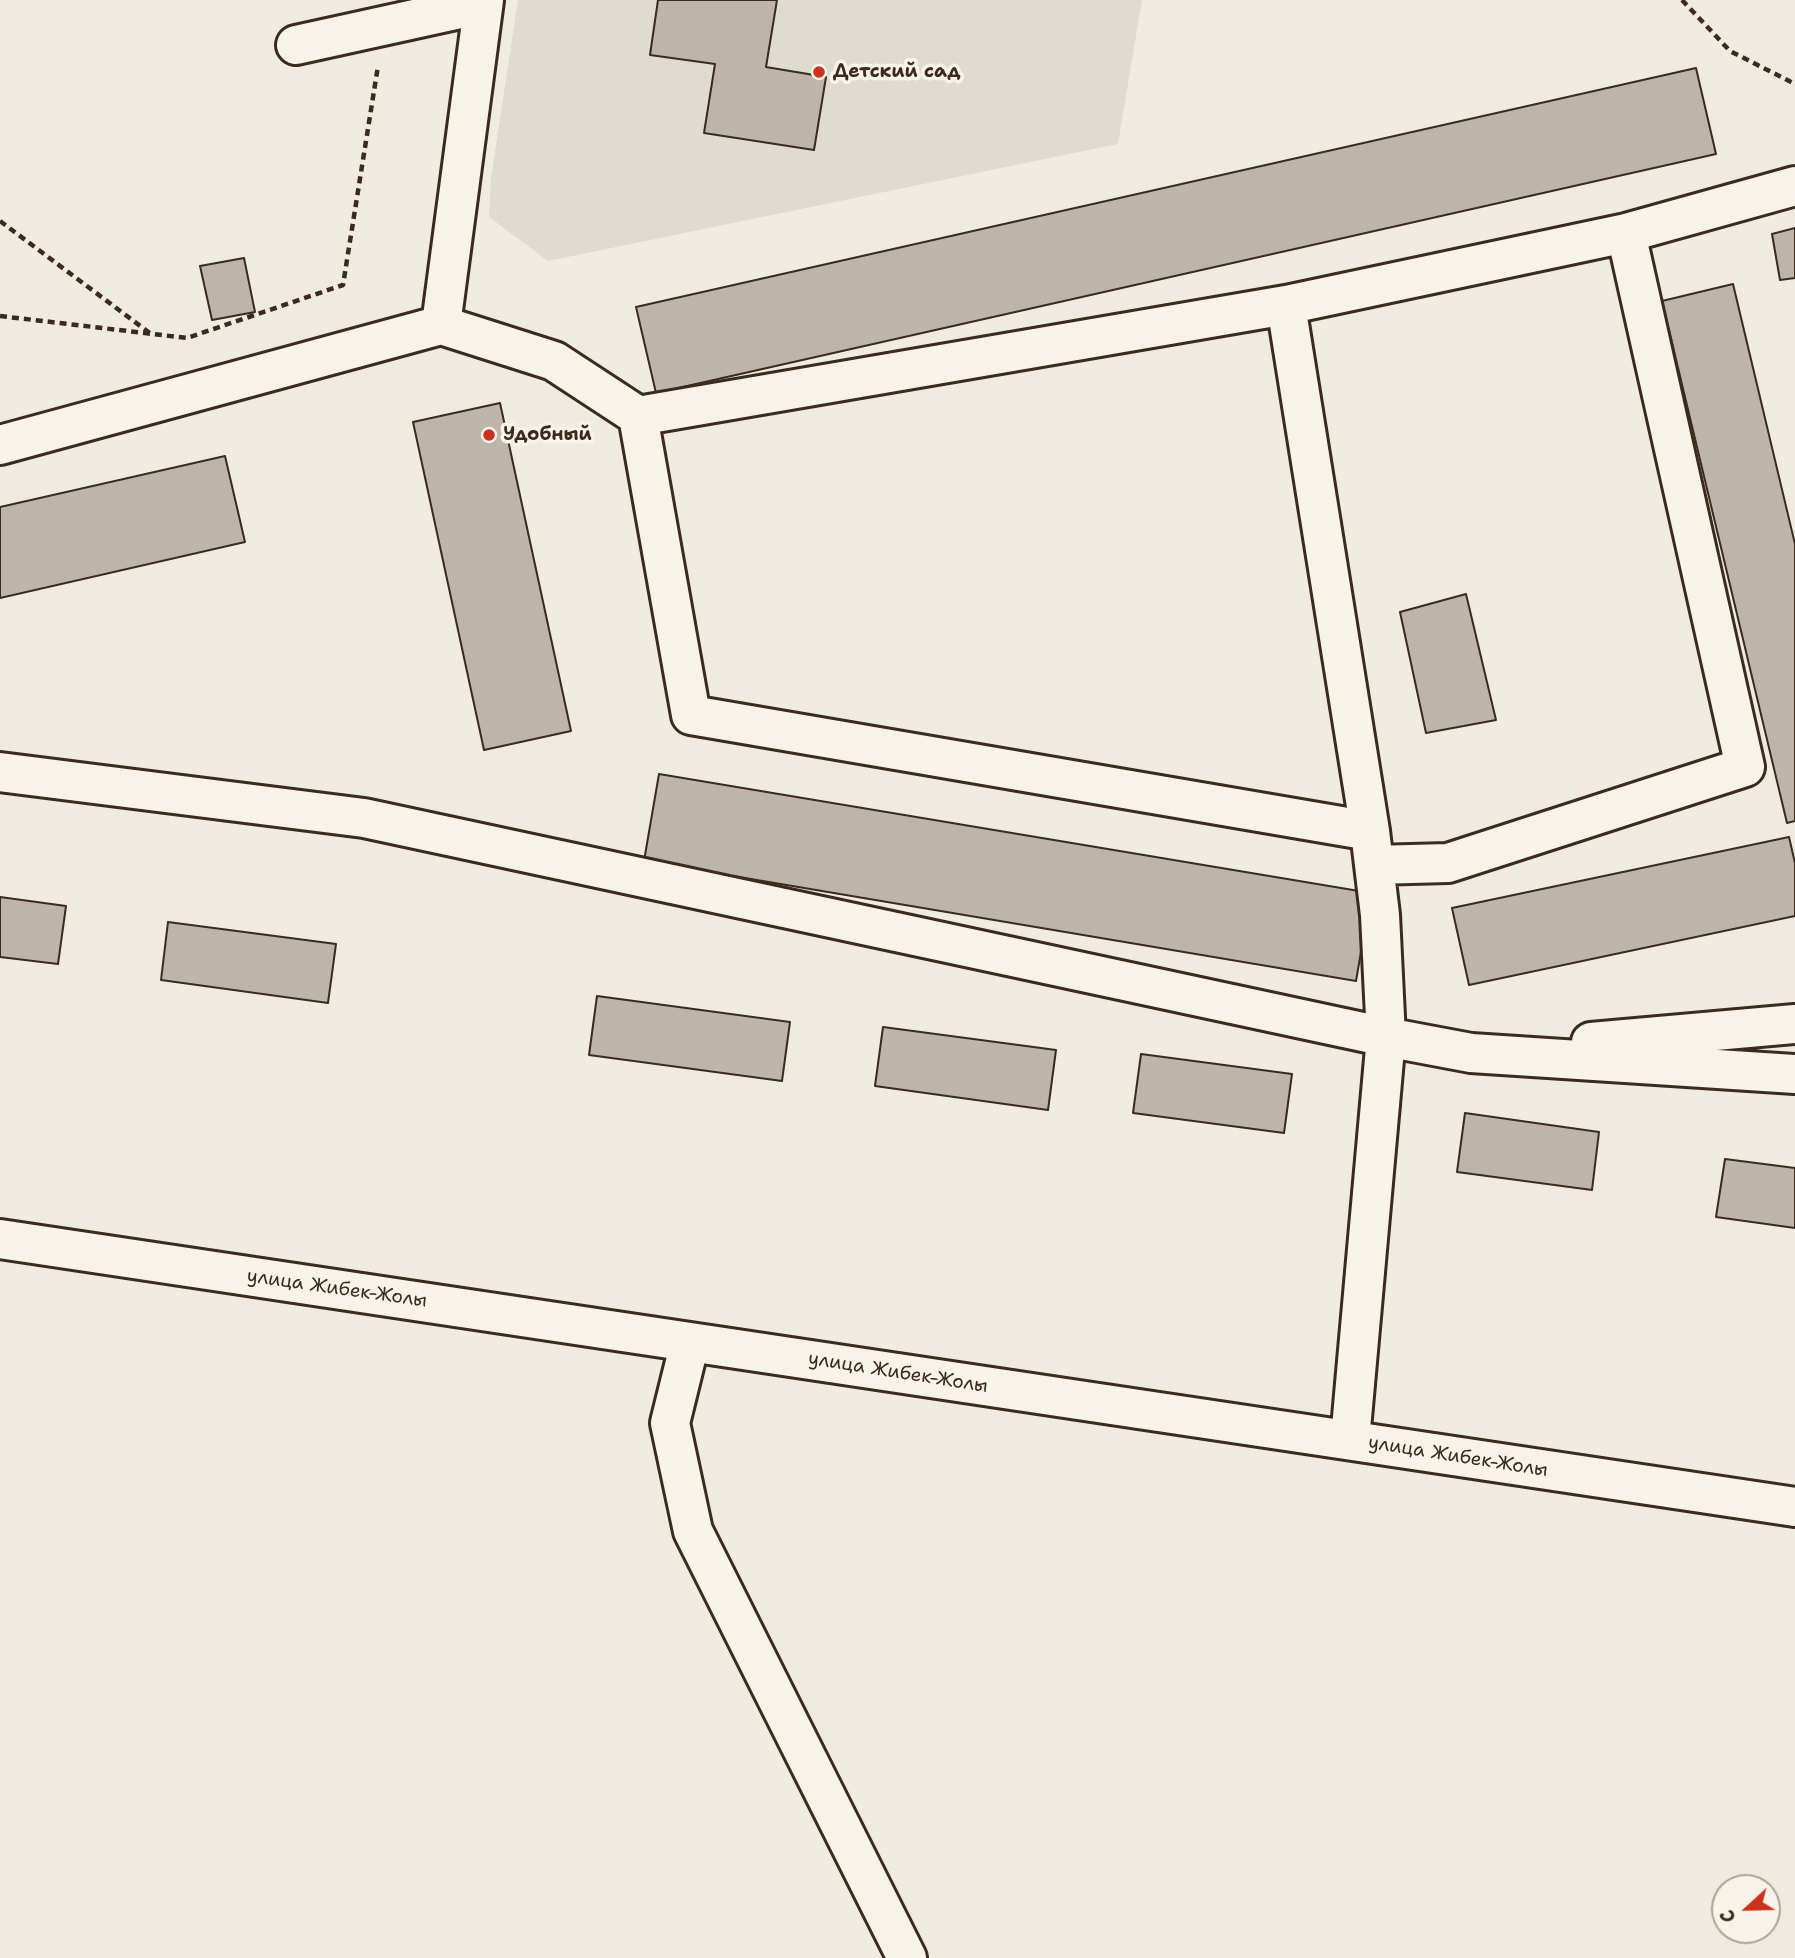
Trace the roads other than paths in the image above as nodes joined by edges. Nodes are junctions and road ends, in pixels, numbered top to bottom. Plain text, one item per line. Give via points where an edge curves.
1 (483, 2) edge
2 (296, 45) dead end
3 (1795, 186) edge
4 (1626, 233) junction
5 (1286, 305) junction
6 (441, 325) junction
7 (638, 415) junction
8 (0, 445) edge
9 (0, 772) edge
10 (1372, 848) junction
11 (1795, 1024) edge
12 (1386, 1037) junction
13 (1471, 1053) junction
14 (1795, 1074) edge
15 (0, 1239) edge
16 (690, 1342) junction
17 (1350, 1440) junction
18 (1795, 1507) edge
19 (907, 1958) edge

1 - 2 street
1 - 6 street
3 - 4 street
4 - 5 street
4 - 10 street via 1745,767 1448,863
5 - 7 street
5 - 10 street
6 - 7 street via 554,361
6 - 8 street
7 - 10 street via 691,715
9 - 12 street via 365,818
10 - 12 street
11 - 13 street
12 - 13 street
12 - 17 street
13 - 14 street
15 - 16 street, улица Жибек-Жолы
16 - 17 street, улица Жибек-Жолы
16 - 19 street via 670,1423 693,1531
17 - 18 street, улица Жибек-Жолы

